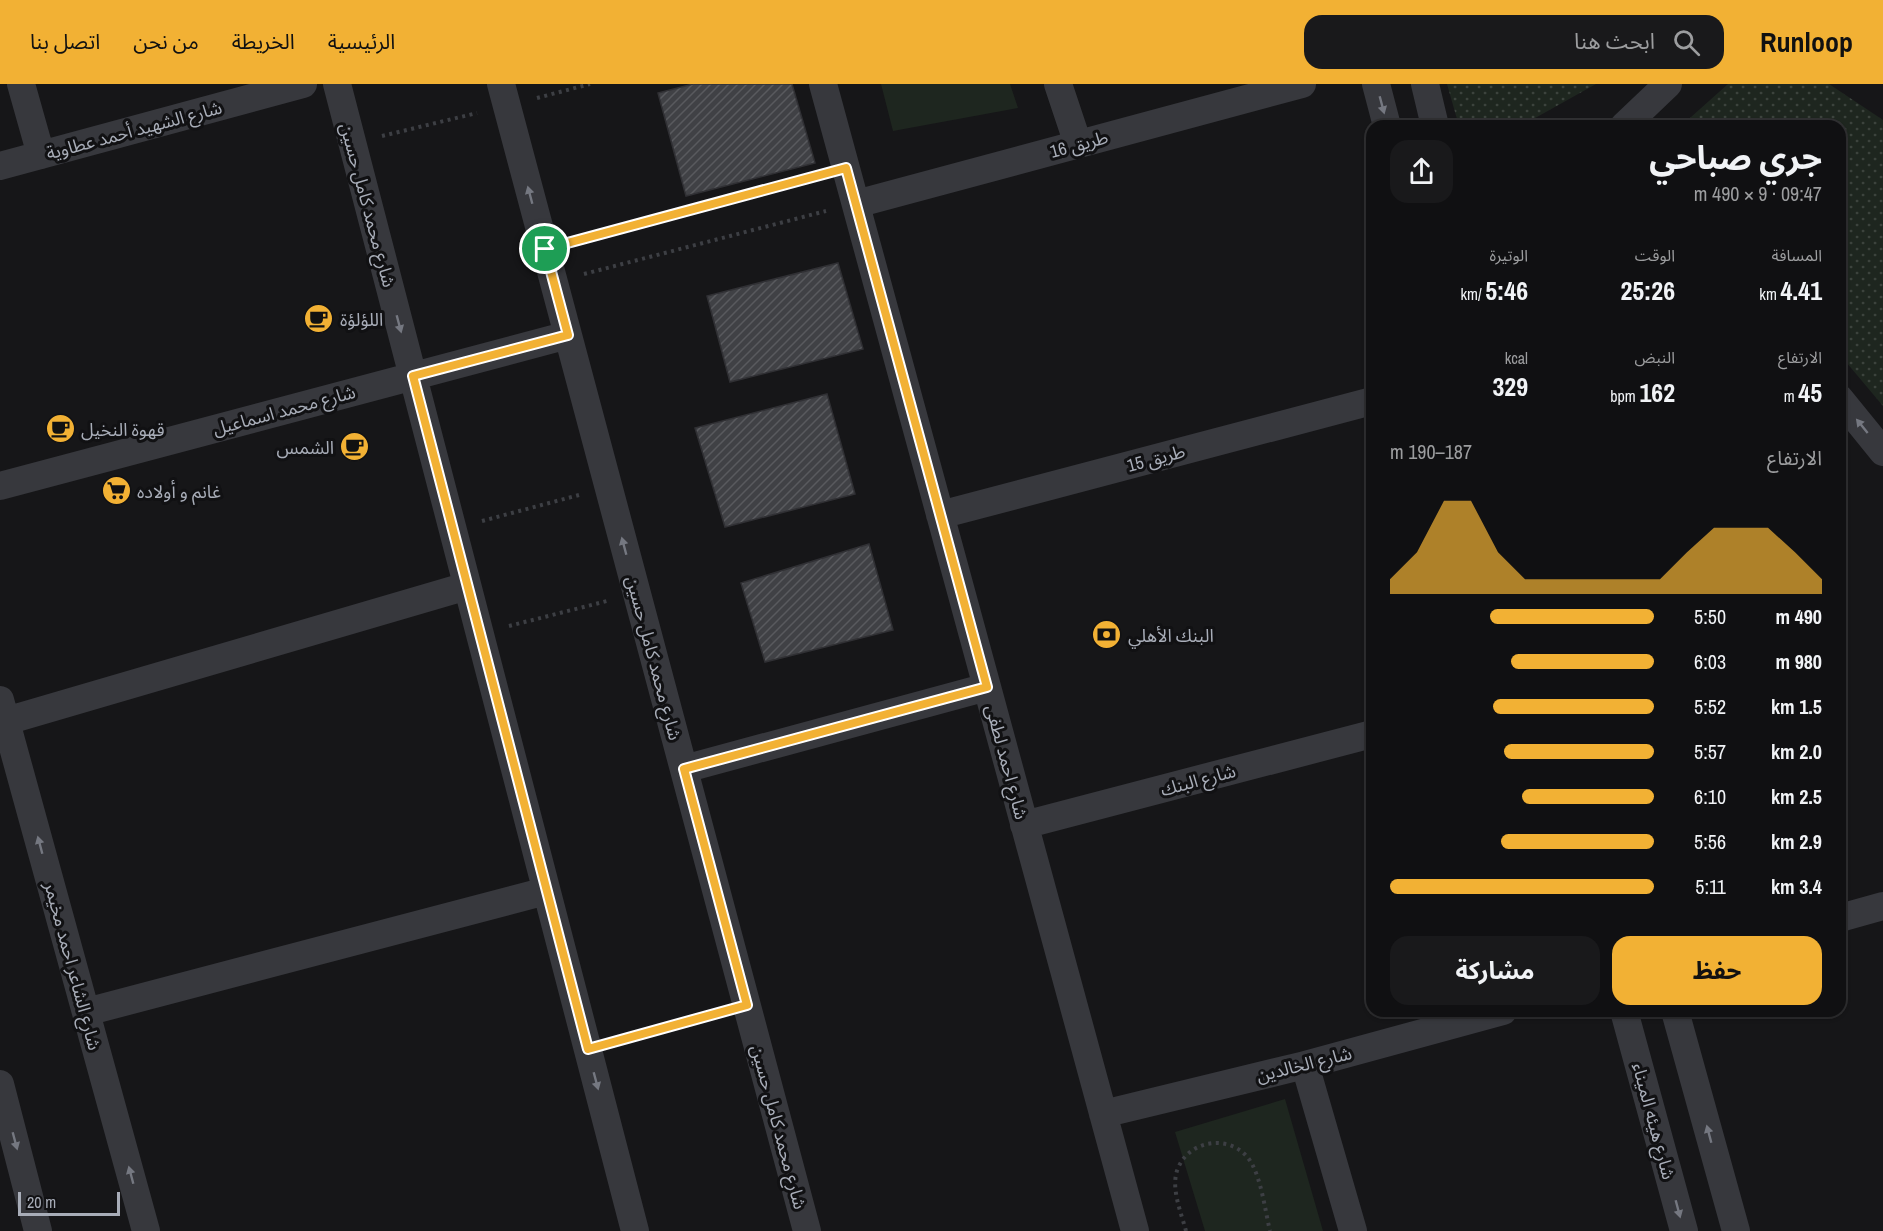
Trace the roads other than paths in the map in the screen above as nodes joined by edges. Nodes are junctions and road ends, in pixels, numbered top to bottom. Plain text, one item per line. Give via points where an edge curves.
1 (21, 84) edge
2 (303, 84) edge
3 (337, 84) edge
4 (823, 84) edge
5 (1058, 84) edge
6 (1302, 84) edge
7 (1376, 84) edge
8 (1425, 84) edge
9 (1668, 84) edge
10 (504, 95) edge
11 (1385, 120) edge
12 (1434, 120) edge
13 (1630, 120) edge
14 (1078, 144) junction
15 (41, 155) junction
16 (0, 166) edge
17 (855, 204) junction
18 (568, 335) junction
19 (413, 376) junction
20 (1366, 403) edge
21 (1846, 406) edge
22 (1883, 452) edge
23 (0, 486) edge
24 (940, 514) junction
25 (467, 586) junction
26 (987, 687) junction
27 (3, 711) edge
28 (1366, 736) edge
29 (684, 769) junction
30 (1024, 825) junction
31 (546, 891) junction
32 (1883, 906) edge
33 (1846, 916) edge
34 (86, 1012) junction
35 (1481, 1017) edge
36 (1626, 1017) edge
37 (1677, 1017) edge
38 (1305, 1065) junction
39 (0, 1084) edge
40 (1103, 1114) junction
41 (38, 1231) edge
42 (146, 1231) edge
43 (635, 1231) edge
44 (807, 1231) edge
45 (1135, 1231) edge
46 (1353, 1231) edge
47 (1684, 1231) edge
48 (1736, 1231) edge

1 - 15 street
2 - 15 street, شارع الشهيد أحمد عطاوية
3 -> 19 street, شارع محمد كامل حسين
4 - 17 street, شارع احمد لطفى
5 - 14 street
6 - 14 street, طريق 16
7 -> 11 street
8 - 12 street
9 - 13 street
18 -> 10 street, شارع محمد كامل حسين
14 - 17 street, طريق 16
15 - 16 street, شارع الشهيد أحمد عطاوية
17 - 24 street, شارع احمد لطفى
18 - 19 street, شارع محمد اسماعيل
29 -> 18 street, شارع محمد كامل حسين
19 - 23 street, شارع محمد اسماعيل
19 - 25 street, شارع محمد كامل حسين
20 - 24 street, طريق 15
22 -> 21 street
24 - 26 street, شارع احمد لطفى
25 - 27 street
25 - 31 street, شارع محمد كامل حسين
26 - 29 street
26 - 30 street, شارع احمد لطفى
34 -> 27 street, شارع الشاعر احمد مخيمر
28 - 30 street, شارع البنك
29 - 44 street, شارع محمد كامل حسين
30 - 40 street, شارع احمد لطفى
31 - 34 street
31 -> 43 street, شارع محمد كامل حسين
32 - 33 street
42 -> 34 street, شارع الشاعر احمد مخيمر
35 - 38 street, شارع الخالدين
36 -> 47 street, شارع هيئه الميناء
48 -> 37 street
38 - 40 street, شارع الخالدين
38 - 46 street
39 -> 41 street
40 - 45 street, شارع احمد لطفى

